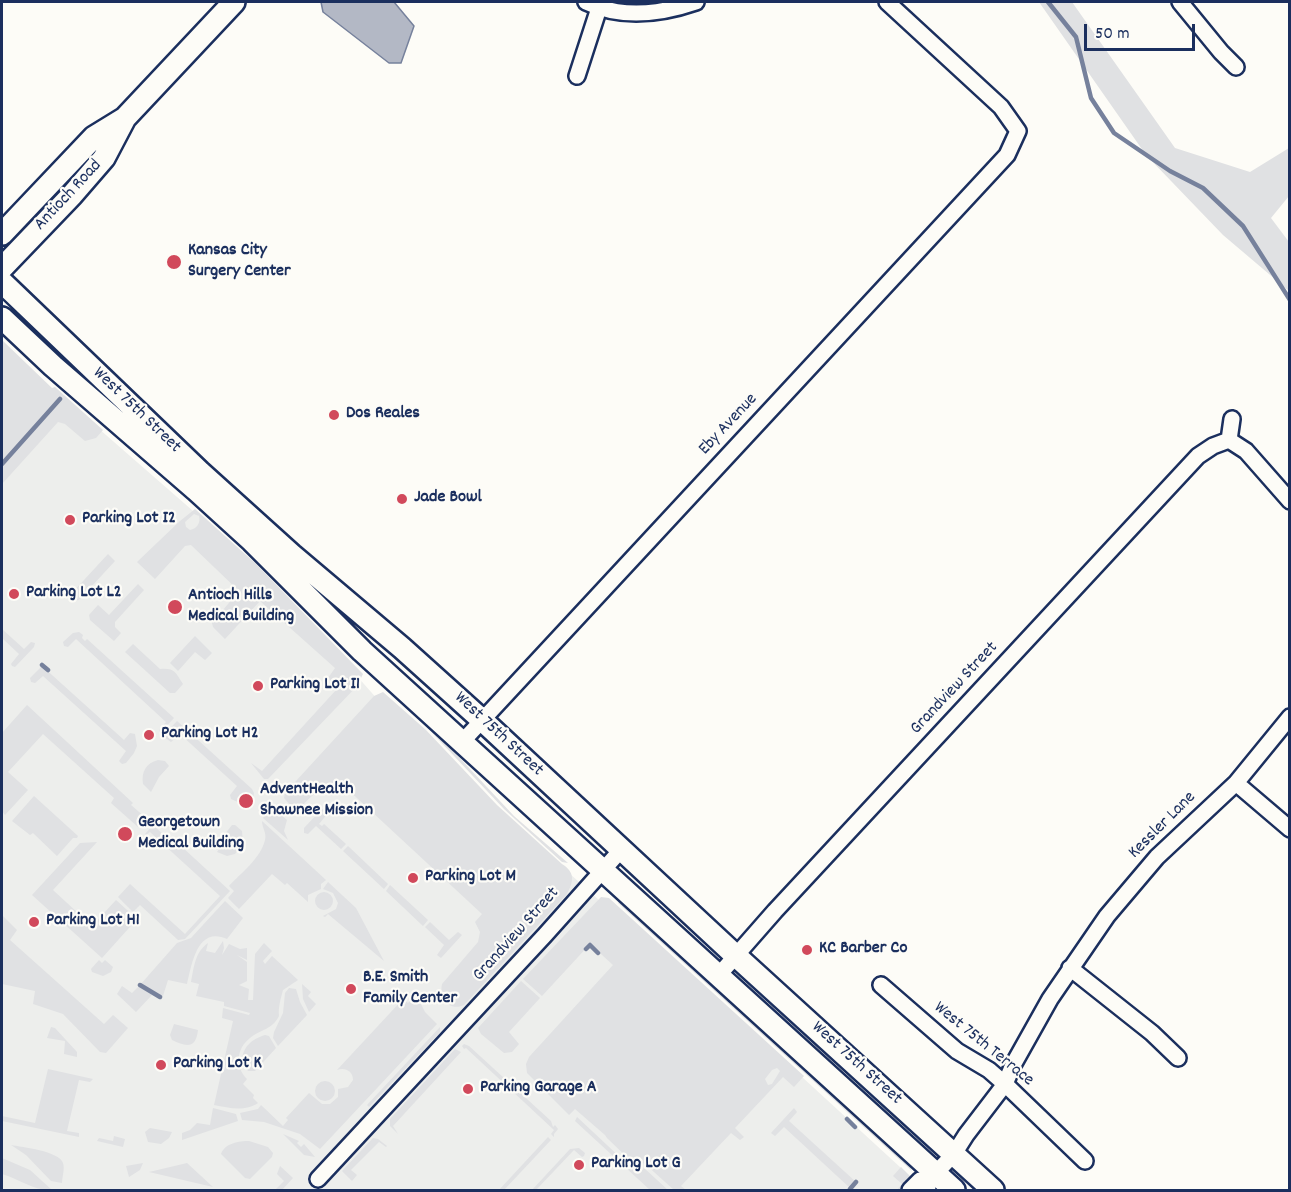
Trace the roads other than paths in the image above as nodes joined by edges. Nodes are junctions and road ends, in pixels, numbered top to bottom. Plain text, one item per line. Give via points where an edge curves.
1 (234, 2) edge
2 (696, 2) edge
3 (886, 2) edge
4 (1180, 2) edge
5 (593, 5) edge
6 (1236, 67) dead end
7 (577, 76) dead end
8 (125, 118) junction
9 (2, 234) edge
10 (2, 268) edge
11 (2, 282) edge
12 (2, 318) edge
13 (1232, 419) dead end
14 (1229, 440) junction
15 (1290, 501) edge
16 (1290, 717) edge
17 (482, 720) junction
18 (462, 742) junction
19 (1236, 783) junction
20 (1290, 830) edge
21 (621, 850) junction
22 (601, 870) junction
23 (735, 955) junction
24 (1070, 968) junction
25 (718, 976) junction
26 (881, 985) dead end
27 (1178, 1058) dead end
28 (1005, 1084) junction
29 (954, 1154) junction
30 (1085, 1161) dead end
31 (318, 1179) dead end
32 (930, 1181) edge
33 (910, 1191) edge
34 (954, 1191) edge
35 (993, 1191) edge

1 - 8 main road, Antioch Road
2 - 5 street via 656,13 625,13
3 - 17 street, Eby Avenue via 1001,107 1018,131 1007,155
4 - 6 street
5 - 7 street
8 - 9 main road, Antioch Road via 94,137
8 - 10 main road, Antioch Road via 105,158
11 - 17 main road, West 75th Street via 132,409 275,540
12 - 18 main road, West 75th Street via 196,490
13 - 14 street
14 - 15 street via 1246,451
14 - 23 street, Grandview Street via 1198,456
16 - 19 street, Kessler Lane
17 - 18 street, Eby Avenue
17 - 21 main road, West 75th Street
18 - 22 main road, West 75th Street
19 - 20 street
19 - 24 street, Kessler Lane via 1157,857
21 - 22 street, Grandview Street
21 - 23 main road, West 75th Street
22 - 25 main road, West 75th Street
22 - 31 street, Grandview Street
23 - 25 street, Grandview Street
23 - 29 main road, West 75th Street
24 - 27 street
24 - 28 street, Kessler Lane
25 - 32 main road, West 75th Street
26 - 28 street, West 75th Terrace via 957,1051
28 - 29 street, Kessler Lane
28 - 30 street, West 75th Terrace
29 - 32 street, Kessler Lane
29 - 35 main road, West 75th Street
32 - 33 street, Kessler Lane via 920,1180
32 - 34 main road, West 75th Street

